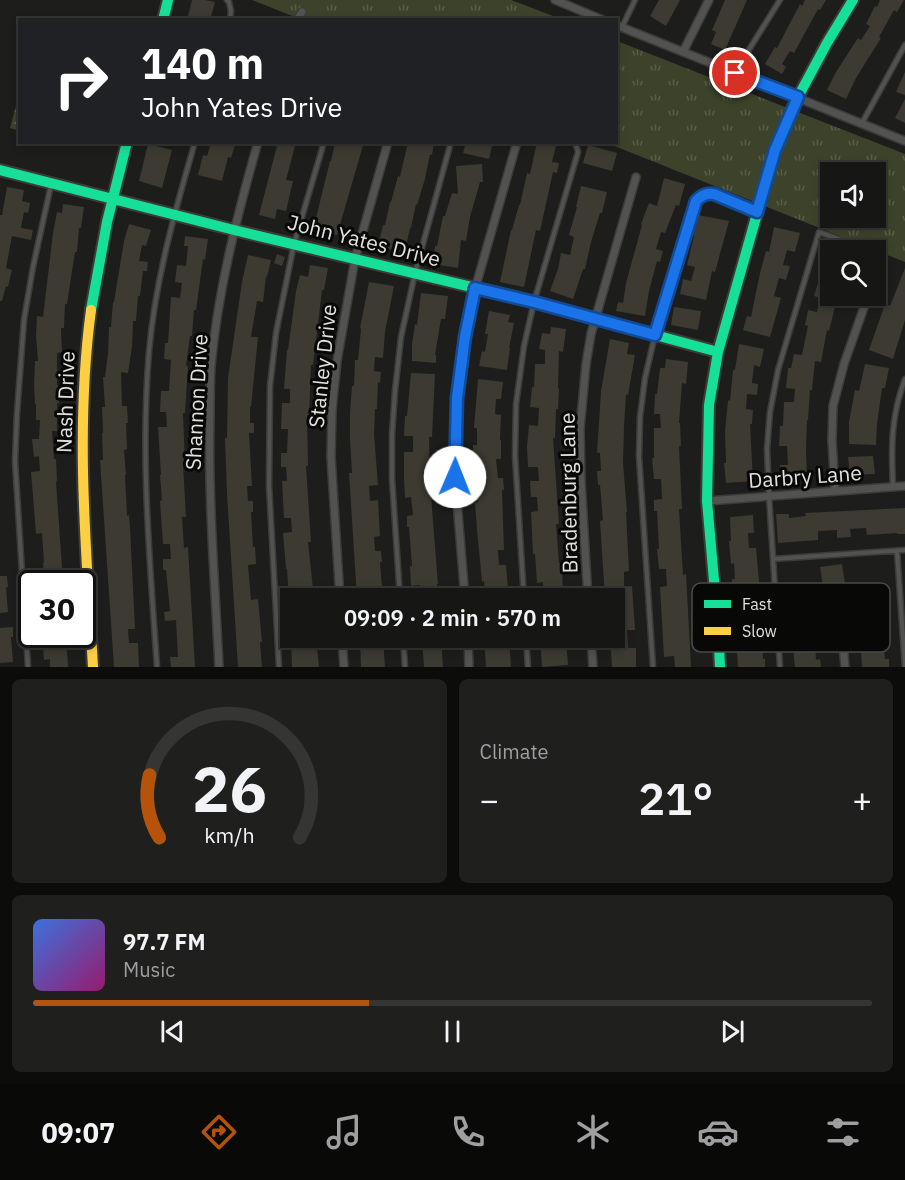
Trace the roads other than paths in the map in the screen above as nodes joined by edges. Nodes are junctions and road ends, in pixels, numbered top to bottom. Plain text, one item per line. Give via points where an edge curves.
1 (168, 0) edge
2 (226, 0) edge
3 (555, 0) edge
4 (635, 0) edge
5 (709, 0) edge
6 (780, 0) edge
7 (853, 0) edge
8 (567, 2) edge
9 (164, 18) edge
10 (230, 18) edge
11 (599, 18) edge
12 (619, 26) edge
13 (905, 45) edge
14 (683, 52) junction
15 (735, 73) junction
16 (798, 97) junction
17 (862, 124) junction
18 (905, 141) edge
19 (126, 144) edge
20 (194, 144) edge
21 (257, 144) edge
22 (323, 144) edge
23 (387, 144) edge
24 (450, 144) edge
25 (516, 144) edge
26 (576, 144) edge
27 (0, 170) edge
28 (636, 177) dead end
29 (51, 183) junction
30 (112, 198) junction
31 (757, 212) junction
32 (174, 214) junction
33 (234, 230) junction
34 (841, 240) edge
35 (294, 244) junction
36 (355, 259) junction
37 (415, 273) junction
38 (475, 288) junction
39 (534, 302) junction
40 (864, 306) edge
41 (595, 319) junction
42 (655, 335) junction
43 (718, 352) junction
44 (905, 379) edge
45 (905, 486) edge
46 (893, 487) junction
47 (835, 491) junction
48 (769, 496) junction
49 (707, 501) junction
50 (897, 550) junction
51 (905, 550) edge
52 (773, 559) junction
53 (714, 583) edge
54 (775, 583) edge
55 (339, 588) edge
56 (399, 588) edge
57 (464, 588) edge
58 (523, 588) edge
59 (587, 588) edge
60 (343, 648) edge
61 (404, 648) edge
62 (468, 648) edge
63 (527, 648) edge
64 (592, 648) edge
65 (719, 652) edge
66 (779, 652) edge
67 (844, 652) edge
68 (28, 667) edge
69 (93, 667) edge
70 (157, 667) edge
71 (219, 667) edge
72 (279, 667) edge
73 (344, 667) edge
74 (405, 667) edge
75 (469, 667) edge
76 (528, 667) edge
77 (593, 667) edge
78 (653, 667) edge
79 (720, 667) edge
80 (780, 667) edge
81 (845, 667) edge
82 (905, 667) edge

1 - 9 street
2 - 10 lane
3 - 8 street
4 - 12 lane
5 - 14 street
6 - 15 lane
7 - 16 street
8 - 11 street
12 - 14 street
13 - 17 lane
14 - 15 street
15 - 16 street
16 - 17 street
16 - 31 street via 775,150
17 - 18 street
19 - 30 street, Nash Drive
20 - 32 lane
21 - 33 street, Shannon Drive
22 - 35 lane
23 - 36 street, Stanley Drive
24 - 37 lane
25 - 38 street
26 - 39 lane via 578,152
27 - 29 street, John Yates Drive
28 - 41 street, Bradenburg Lane
29 - 30 street, John Yates Drive
29 - 68 lane via 24,320 17,413 15,462
30 - 32 street, John Yates Drive
30 - 69 street, Nash Drive via 98,262 84,381 84,519
31 - 42 lane via 714,194 707,193 696,201
31 - 43 street
32 - 33 street, John Yates Drive
32 - 70 lane via 149,351 145,452
33 - 35 street, John Yates Drive
33 - 71 street, Shannon Drive via 217,318 210,391 210,494
34 - 48 lane via 819,232 776,380 767,449
35 - 36 street, John Yates Drive
35 - 72 lane via 270,386 269,485
36 - 37 street, John Yates Drive
36 - 55 street, Stanley Drive via 332,410
37 - 38 street, John Yates Drive
37 - 56 lane via 401,337 392,435
38 - 39 street, John Yates Drive
38 - 57 street via 457,398 455,477
39 - 41 street, John Yates Drive
39 - 58 lane via 516,404 514,456
40 - 47 street via 833,406
41 - 42 street, John Yates Drive
41 - 59 street, Bradenburg Lane via 580,429
42 - 43 street, John Yates Drive
42 - 78 lane via 645,378 639,456
43 - 49 street via 709,405
44 - 46 lane via 893,422
45 - 46 street, Darbry Lane
46 - 47 street, Darbry Lane
47 - 48 street, Darbry Lane
48 - 49 street, Darbry Lane
48 - 52 lane
49 - 53 street
50 - 51 lane
50 - 52 lane
50 - 82 lane
52 - 54 lane
60 - 73 street
61 - 74 lane
62 - 75 street
63 - 76 lane
64 - 77 street
65 - 79 street
66 - 80 lane
67 - 81 street

